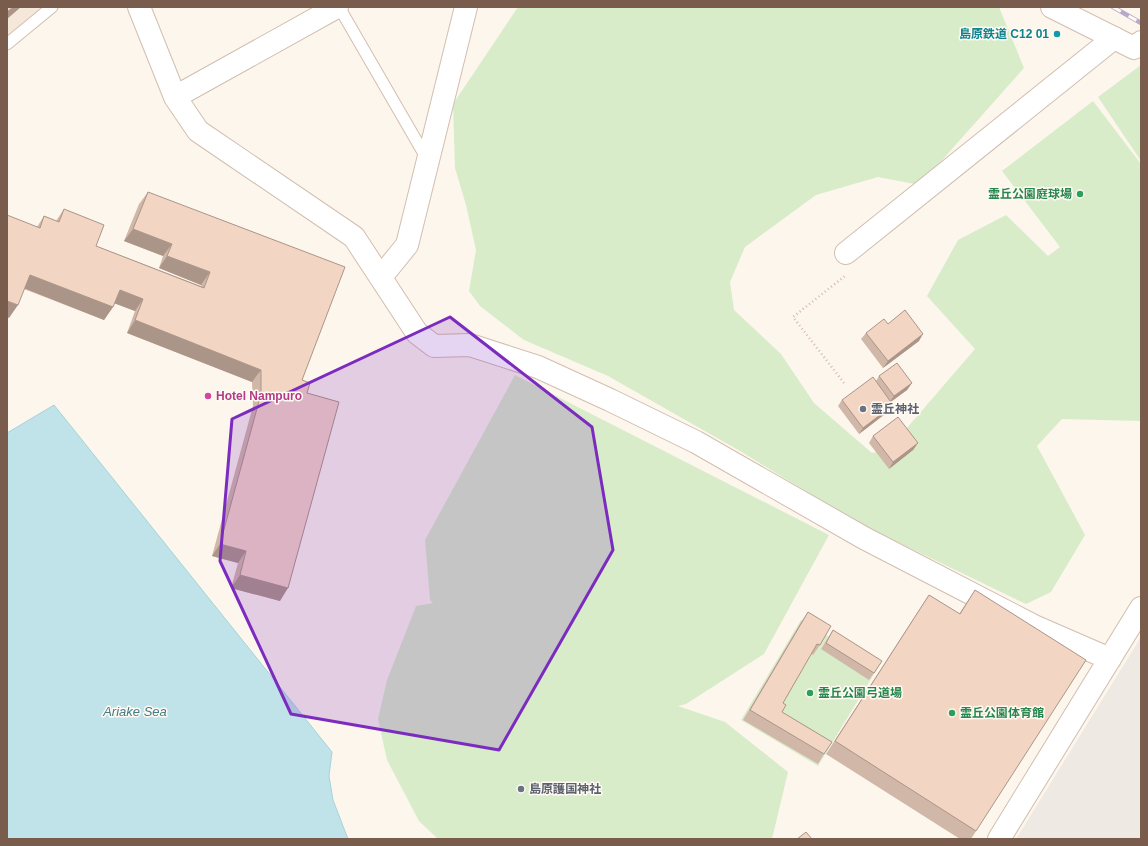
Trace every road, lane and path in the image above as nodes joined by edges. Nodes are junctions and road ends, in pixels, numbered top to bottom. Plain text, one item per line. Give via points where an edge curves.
1 (52, 7) edge
2 (139, 7) edge
3 (338, 7) edge
4 (466, 7) edge
5 (1052, 7) edge
6 (1114, 38) junction
7 (1141, 42) edge
8 (7, 44) edge
9 (176, 97) junction
10 (428, 160) junction
11 (847, 263) joint
12 (381, 277) junction
13 (844, 383) dead end
14 (1141, 608) edge
15 (1110, 659) junction
16 (999, 839) edge

1 - 8 lane
2 - 9 street
3 - 9 street
3 - 10 lane
4 - 10 street
5 - 6 street
6 - 7 street via 1134,48
6 - 11 street
9 - 12 street via 198,131 354,237
10 - 12 street via 407,245
11 - 13 path via 792,317
12 - 15 street via 417,333 434,346 470,345 538,367 610,400 696,442 892,553 1034,626
14 - 15 street
15 - 16 street

